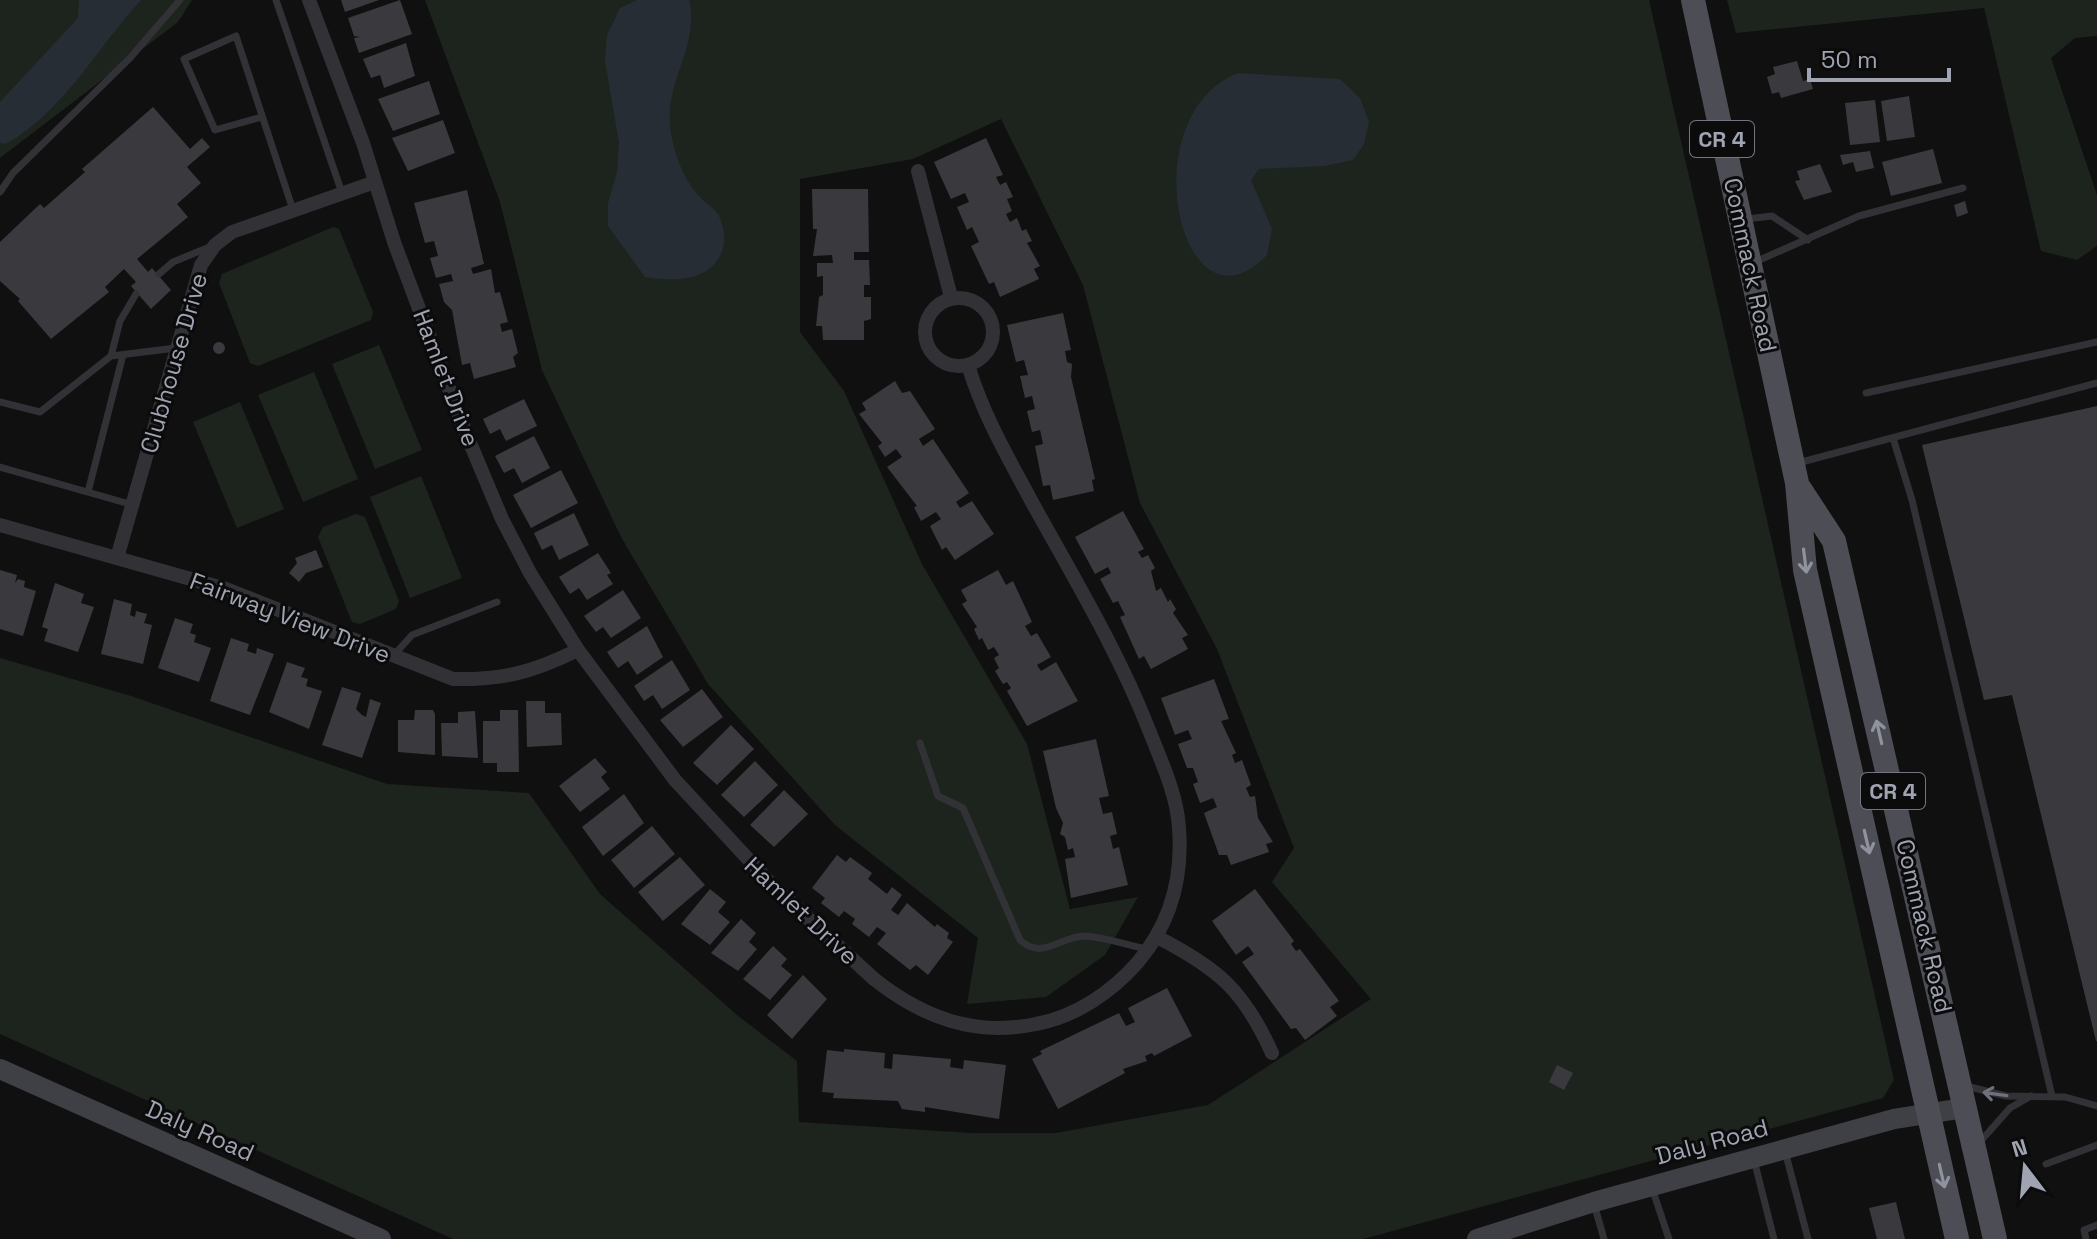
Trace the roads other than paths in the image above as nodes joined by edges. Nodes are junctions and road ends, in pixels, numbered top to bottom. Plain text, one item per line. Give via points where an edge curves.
1 (180, 0) edge
2 (276, 0) edge
3 (309, 0) edge
4 (1693, 0) edge
5 (262, 117) junction
6 (918, 171) dead end
7 (375, 182) junction
8 (1963, 188) dead end
9 (0, 192) edge
10 (342, 193) junction
11 (293, 210) junction
12 (1740, 220) junction
13 (1808, 240) junction
14 (215, 245) junction
15 (1750, 264) junction
16 (159, 274) dead end
17 (136, 294) dead end
18 (951, 297) junction
19 (2097, 342) edge
20 (176, 348) junction
21 (123, 355) junction
22 (111, 356) junction
23 (969, 368) junction
24 (2097, 383) edge
25 (1866, 393) dead end
26 (0, 402) edge
27 (1893, 438) junction
28 (0, 467) edge
29 (1794, 474) junction
30 (88, 492) junction
31 (133, 505) junction
32 (0, 525) edge
33 (117, 558) junction
34 (497, 602) dead end
35 (578, 650) junction
36 (393, 656) junction
37 (920, 743) dead end
38 (1154, 943) junction
39 (1272, 1053) dead end
40 (0, 1069) edge
41 (1958, 1082) junction
42 (2033, 1095) junction
43 (2052, 1096) junction
44 (2097, 1106) edge
45 (1964, 1108) junction
46 (1927, 1112) junction
47 (2097, 1145) edge
48 (1785, 1149) junction
49 (1974, 1149) junction
50 (1753, 1158) junction
51 (2046, 1164) dead end
52 (1652, 1186) junction
53 (1594, 1202) junction
54 (2097, 1225) edge
55 (381, 1239) edge
56 (1477, 1239) edge
57 (1604, 1239) edge
58 (1669, 1239) edge
59 (1774, 1239) edge
60 (1808, 1239) edge
61 (1957, 1239) edge
62 (1995, 1239) edge
63 (2086, 1239) edge

1 - 9 lane
2 - 10 lane
3 - 7 street, Hamlet Drive
4 - 12 main road, Commack Road / CR 4
5 - 5 lane via 236,36 184,59 215,130
5 - 11 lane
6 - 18 street
7 - 10 street, Clubhouse Drive
7 - 35 street, Hamlet Drive via 502,519
8 - 13 lane via 1859,216
10 - 11 street, Clubhouse Drive
11 - 14 street, Clubhouse Drive via 232,232
12 - 13 lane via 1772,216
12 - 15 main road, Commack Road / CR 4
13 - 15 lane
14 - 16 lane via 173,262
14 - 20 street, Clubhouse Drive via 201,265
15 - 29 main road, Commack Road / CR 4
17 - 22 lane via 120,321
18 - 23 street via 973,300 992,324 993,340
18 - 23 street via 929,316 927,341 940,362
19 - 25 lane
20 - 21 lane
20 - 31 street, Clubhouse Drive
21 - 22 lane
21 - 30 lane
22 - 26 lane via 40,412
23 - 38 street, Hamlet Drive via 989,423 1122,665 1171,788 1179,864 1172,905
24 - 27 lane
27 - 29 lane
27 - 43 lane
28 - 30 lane
41 -> 29 main road, Commack Road / CR 4 via 1834,541
29 -> 46 main road, Commack Road / CR 4 via 1805,570
30 - 31 lane
31 - 33 street, Clubhouse Drive
32 - 33 street, Fairway View Drive
33 - 36 street, Fairway View Drive via 226,589
34 - 36 lane via 412,635
35 - 36 street, Fairway View Drive via 535,670 492,680 453,679
35 - 38 street, Hamlet Drive via 675,780 731,844 874,979 934,1018 1004,1029 1038,1024 1098,998
37 - 38 lane via 938,796 963,808 1020,940 1028,947 1042,950 1083,936
38 - 39 street via 1222,975 1241,995
40 - 55 main road, Daly Road
42 -> 41 lane via 2006,1096
41 - 45 main road, Commack Road / CR 4
42 - 43 lane
42 - 49 lane via 2010,1108
43 - 44 lane
45 - 46 main road, Daly Road
45 - 49 main road, Commack Road / CR 4
46 - 48 main road, Daly Road
46 -> 61 main road, Commack Road / CR 4
47 - 51 lane
48 - 50 main road, Daly Road
48 - 60 lane
49 - 62 main road, Commack Road / CR 4
50 - 52 main road, Daly Road
50 - 59 lane
52 - 53 main road, Daly Road
52 - 58 lane
53 - 56 main road, Daly Road
53 - 57 lane
54 - 63 lane via 2084,1230

